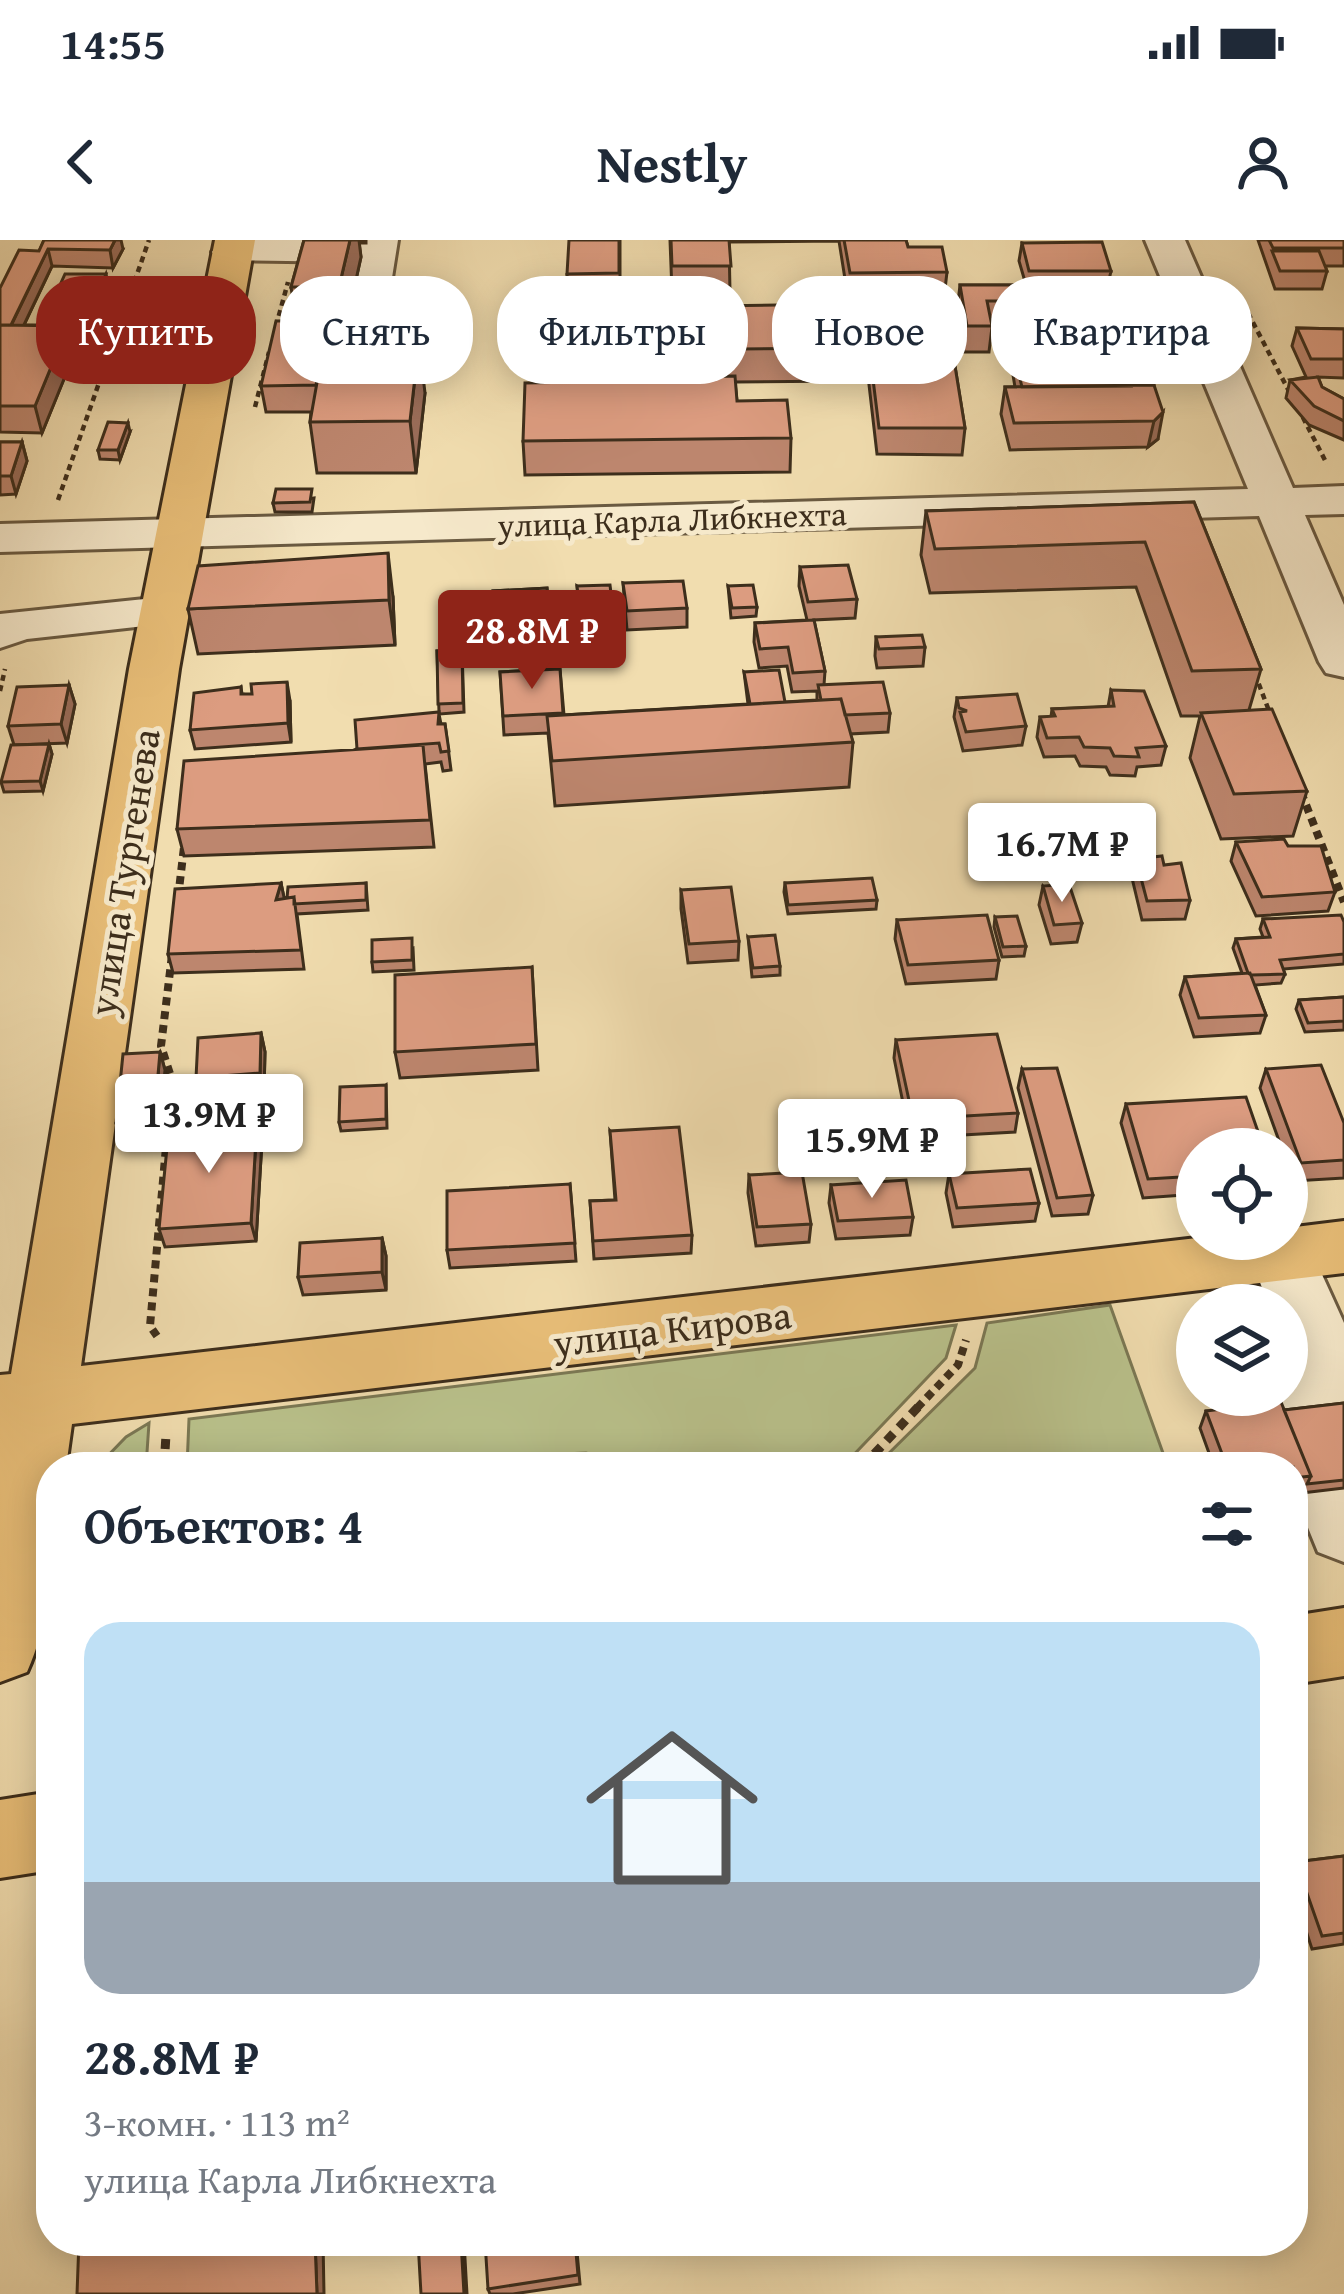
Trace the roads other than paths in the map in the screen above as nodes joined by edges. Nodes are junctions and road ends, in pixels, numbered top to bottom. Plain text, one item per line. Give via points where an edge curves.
1 (1165, 240) edge
2 (377, 245) edge
3 (234, 246) edge
4 (372, 276) edge
5 (1339, 489) edge
6 (1277, 502) junction
7 (177, 534) junction
8 (22, 537) edge
9 (164, 612) junction
10 (8, 629) edge
11 (1344, 662) edge
12 (1299, 1267) edge
13 (21, 1402) edge
14 (1344, 1403) edge
15 (1300, 1416) edge
16 (1344, 1531) edge
17 (1344, 1642) edge
18 (0, 1648) edge
19 (1308, 1648) edge
20 (36, 1833) edge
21 (0, 1839) edge

1 - 6 street
2 - 3 street
2 - 4 street
3 - 7 main road, улица Тургенева
5 - 6 street, улица Карла Либкнехта
6 - 7 street, улица Карла Либкнехта
6 - 11 street
7 - 8 street, улица Карла Либкнехта
7 - 9 main road, улица Тургенева
9 - 10 street
9 - 13 main road, улица Тургенева
12 - 13 main road, улица Кирова via 982,1291
12 - 14 street
13 - 18 main road, улица Тургенева
15 - 16 street
17 - 19 main road
20 - 21 main road

